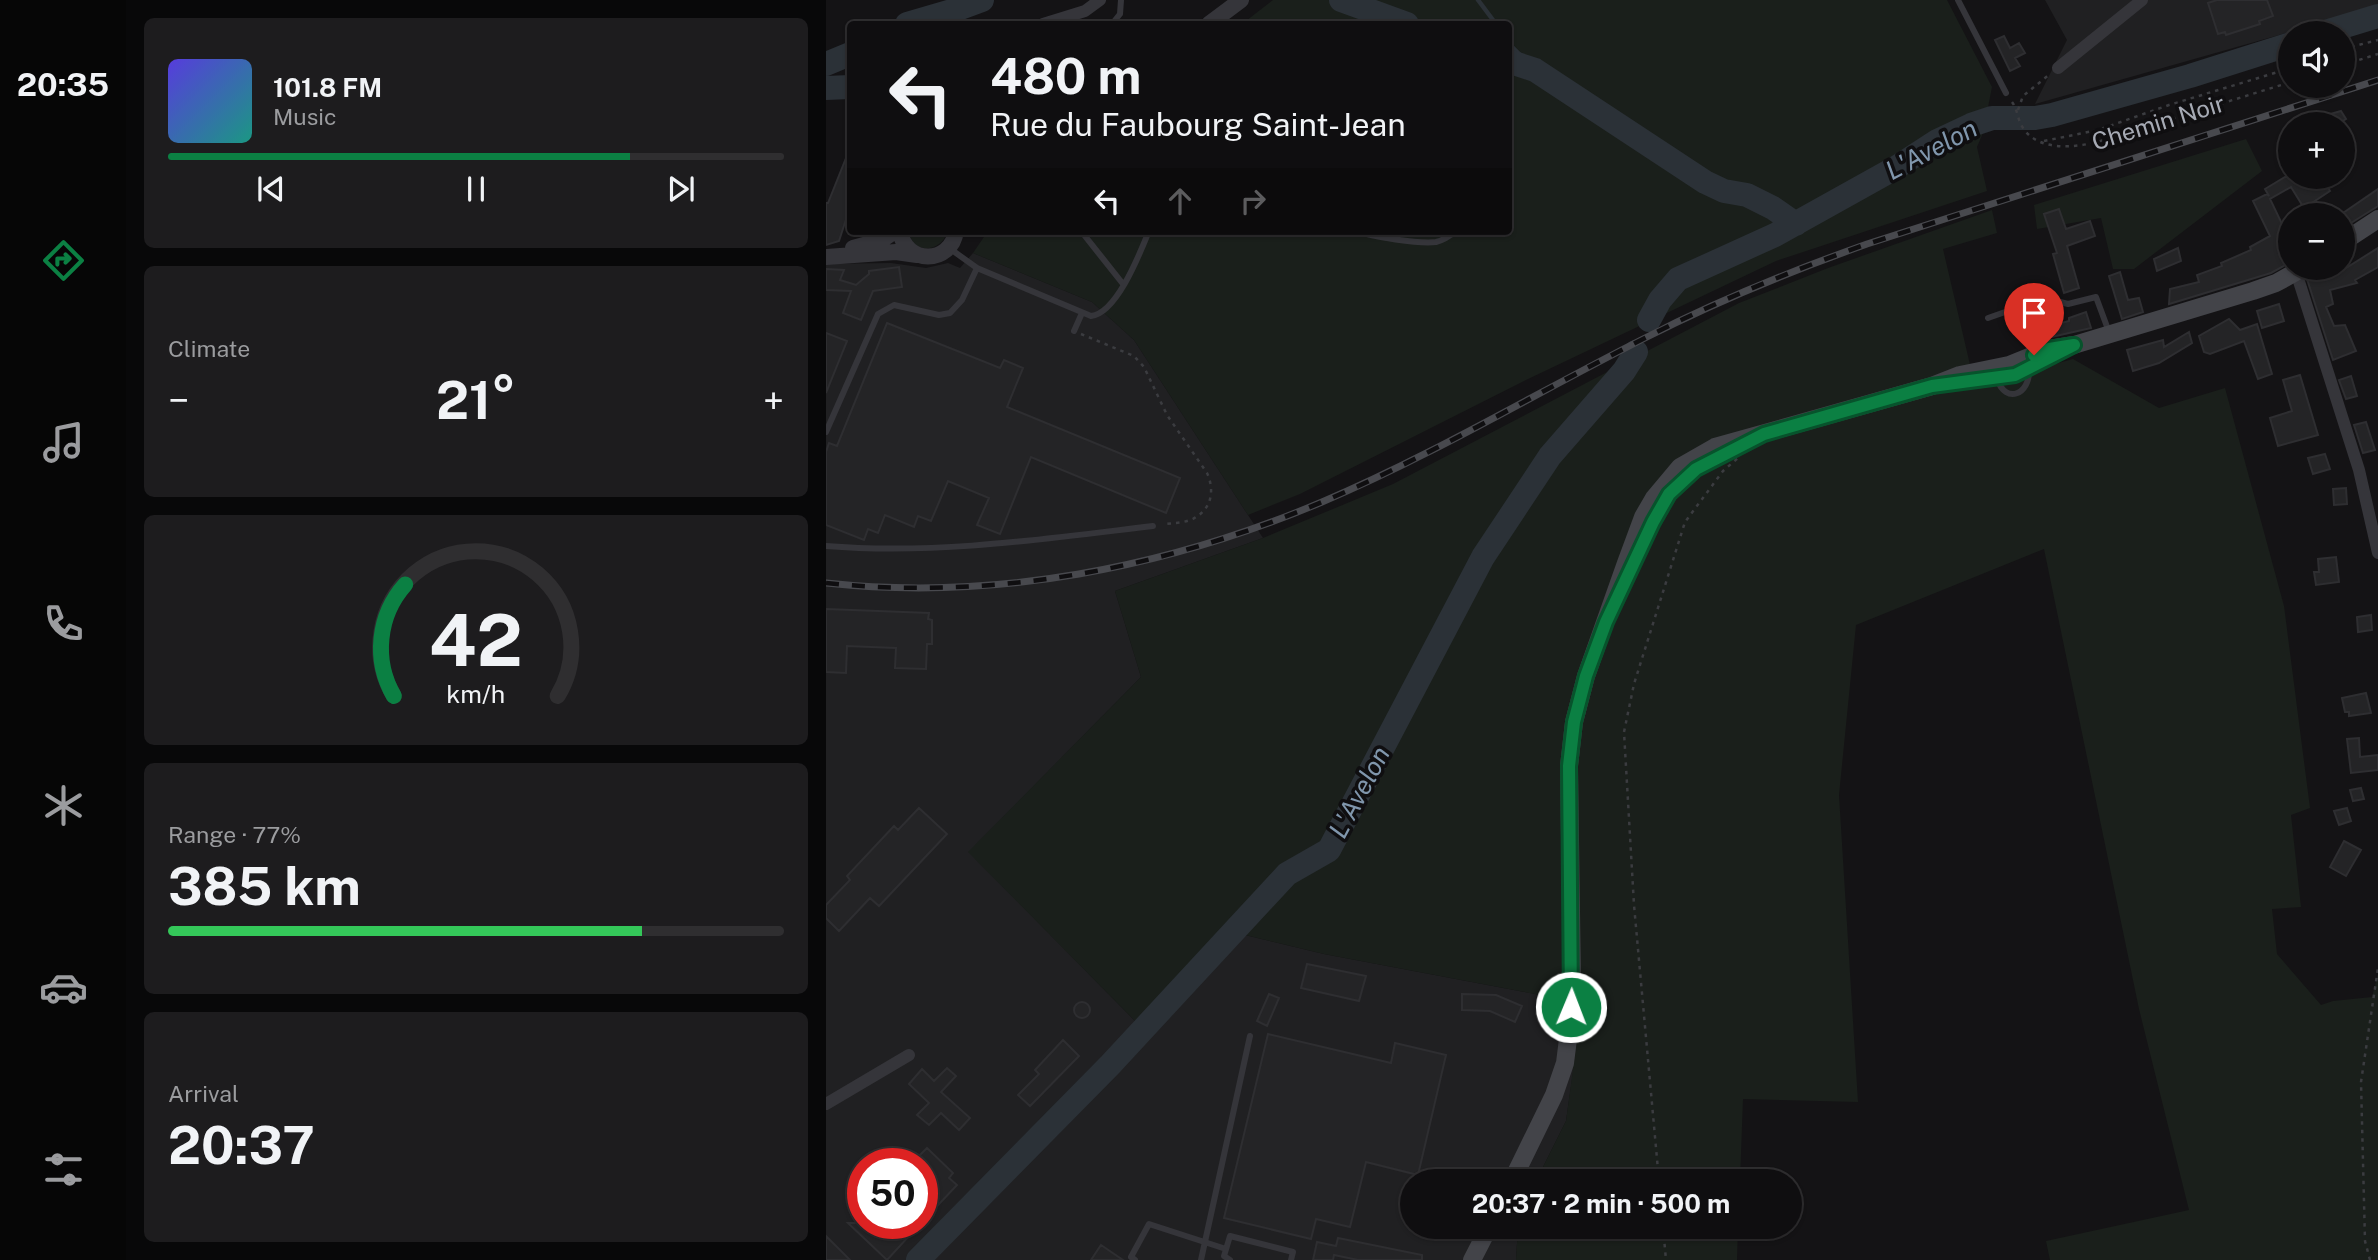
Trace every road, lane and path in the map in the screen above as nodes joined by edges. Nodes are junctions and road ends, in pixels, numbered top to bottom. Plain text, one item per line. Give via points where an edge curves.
1 (1100, 0) edge
2 (1121, 0) edge
3 (1241, 0) edge
4 (1958, 0) edge
5 (2142, 0) edge
6 (1053, 21) edge
7 (1114, 21) edge
8 (1213, 21) edge
9 (2378, 40) edge
10 (2355, 46) edge
11 (2378, 54) edge
12 (2355, 61) edge
13 (2058, 68) joint
14 (2278, 72) edge
15 (2278, 86) edge
16 (2006, 93) dead end
17 (2041, 142) junction
18 (2378, 219) edge
19 (2355, 234) edge
20 (891, 235) edge
21 (900, 235) edge
22 (1085, 235) edge
23 (1147, 235) edge
24 (1370, 235) edge
25 (1449, 235) edge
26 (954, 237) edge
27 (917, 255) junction
28 (826, 257) edge
29 (977, 268) junction
30 (2278, 280) edge
31 (2302, 280) edge
32 (1123, 284) junction
33 (1082, 313) junction
34 (1988, 318) dead end
35 (1074, 331) joint
36 (2110, 334) junction
37 (2074, 345) junction
38 (2002, 373) junction
39 (826, 432) edge
40 (1743, 453) dead end
41 (1153, 526) joint
42 (826, 546) edge
43 (2378, 553) edge
44 (2378, 968) edge
45 (1250, 1036) dead end
46 (909, 1055) dead end
47 (826, 1104) edge
48 (1518, 1169) edge
49 (1658, 1169) edge
50 (1483, 1239) edge
51 (1664, 1239) edge
52 (1204, 1242) junction
53 (1226, 1249) junction
54 (1135, 1260) edge
55 (1201, 1260) edge
56 (1230, 1260) edge
57 (1291, 1260) edge
58 (1472, 1260) edge
59 (1666, 1260) edge
60 (2370, 1260) edge

1 - 6 street via 1085,11
2 - 7 lane
3 - 8 street
4 - 16 lane
5 - 13 street
9 - 10 path
11 - 12 path
13 - 17 path, Chemin Noir via 2023,96 2018,110 2025,131
14 - 17 path via 2098,130
15 - 17 path, Chemin Noir via 2086,145
18 - 19 main road
20 - 28 street
21 - 27 street
22 - 32 lane
23 - 32 lane
24 - 25 lane via 1432,242
26 - 27 street via 933,257
26 - 29 lane
27 - 28 street
29 - 33 lane
29 - 39 lane via 962,300 950,313 939,315 894,305 878,314
30 - 36 main road via 2253,292
31 - 43 street via 2359,470
32 - 33 lane via 1101,313
33 - 35 lane
34 - 36 lane via 2045,298 2068,304 2096,297
35 - 41 path via 1134,356 1144,367 1167,415 1212,483 1211,498 1195,519
36 - 37 main road
37 - 38 main road via 2049,349
37 - 38 main road via 2029,370
38 - 48 main road via 1970,373 1764,434 1704,464 1677,485 1653,522 1606,622 1579,700 1570,754 1572,983 1567,1051 1555,1096
40 - 49 path via 1723,471 1685,522 1634,684 1624,732
41 - 42 lane via 981,546
44 - 60 path via 2361,1082 2365,1241
45 - 52 lane
46 - 47 street
50 - 58 main road
51 - 59 path
52 - 53 lane
52 - 54 lane via 1149,1224 1131,1257
52 - 55 lane
53 - 56 lane via 1224,1256
53 - 57 lane via 1230,1236 1293,1252

